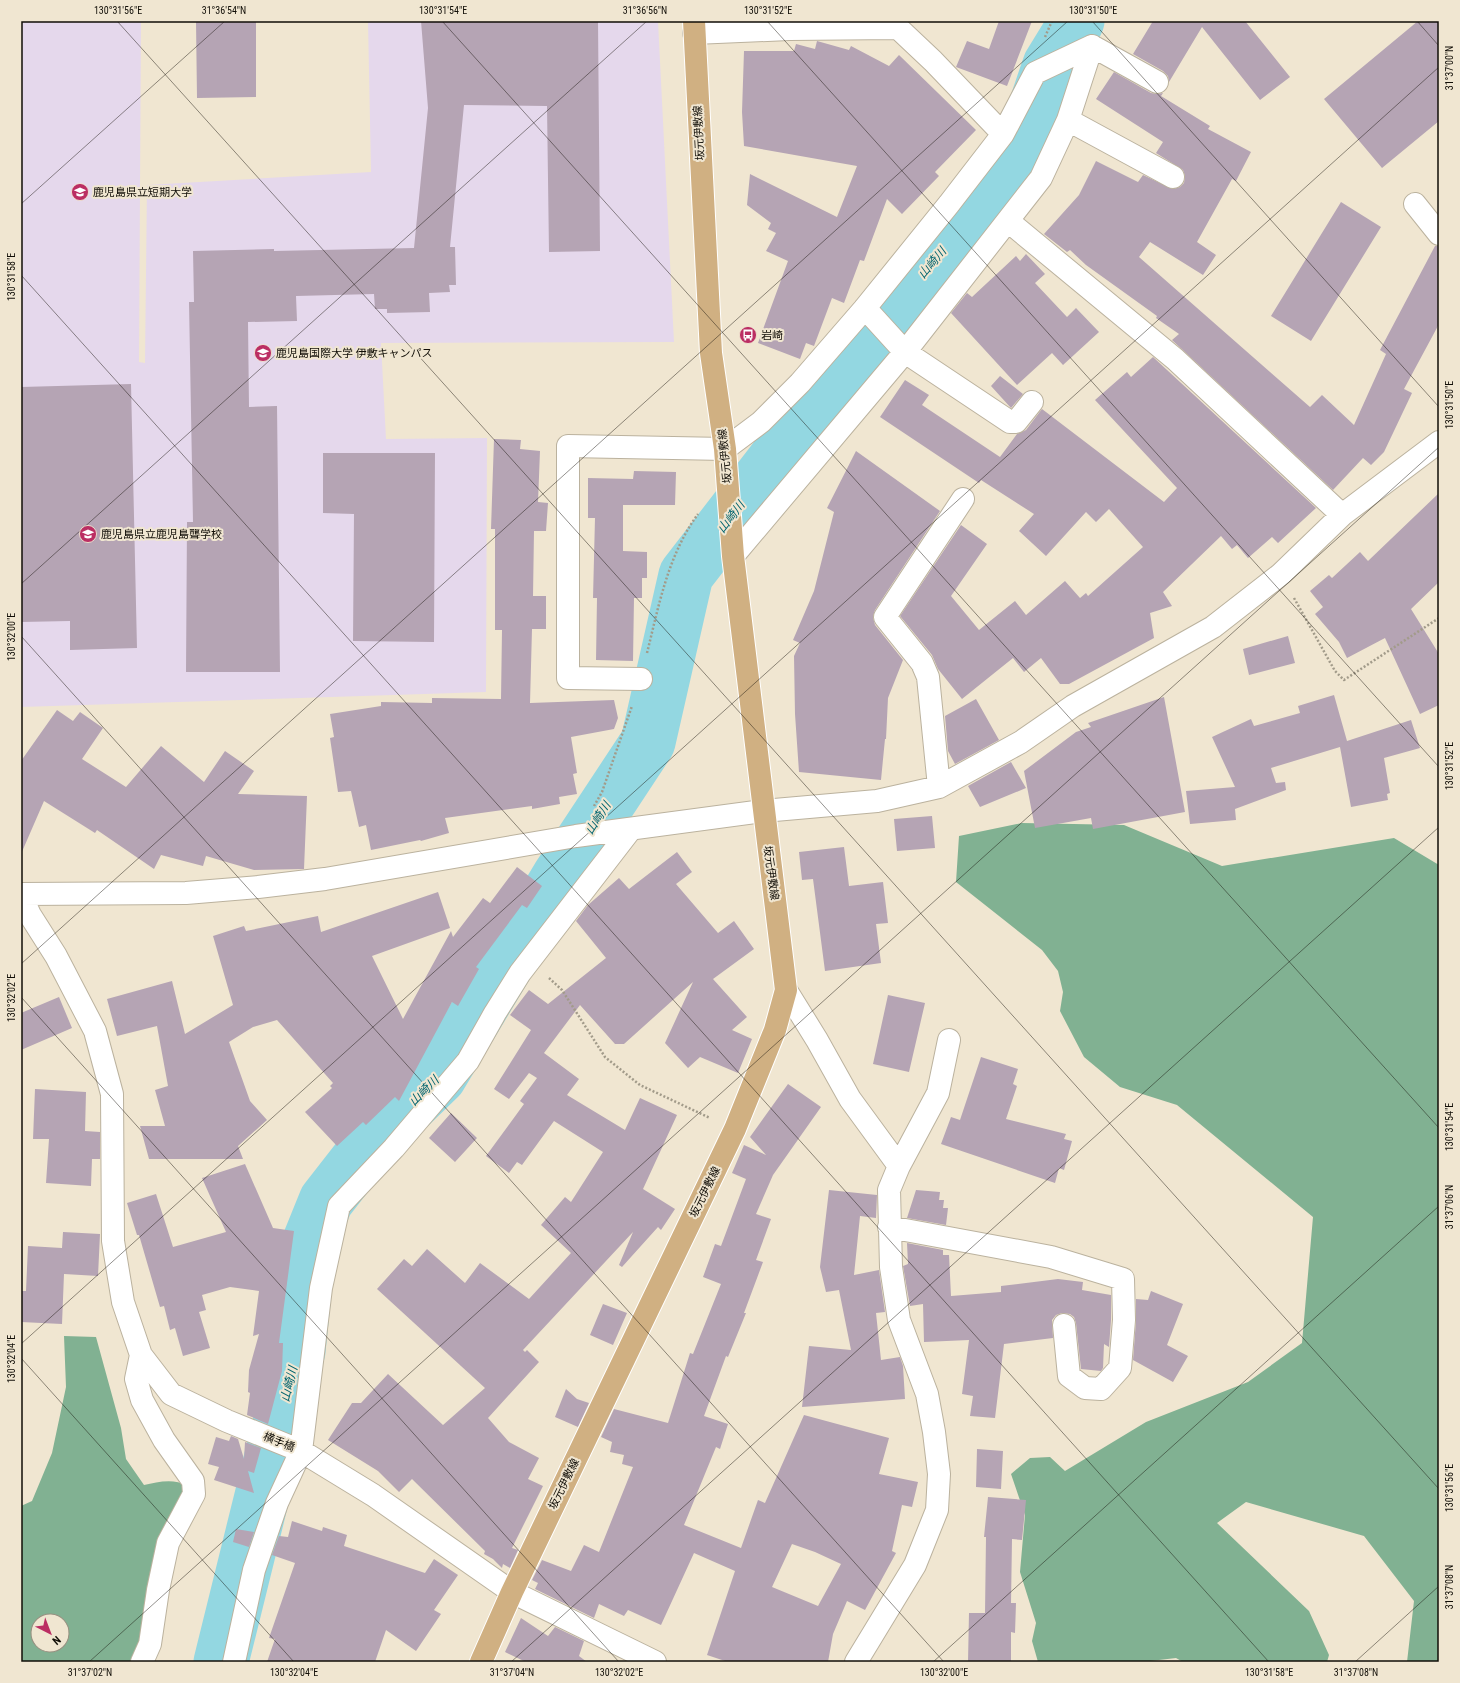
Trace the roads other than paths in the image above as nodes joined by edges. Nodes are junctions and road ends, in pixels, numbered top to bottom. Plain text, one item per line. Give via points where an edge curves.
1 (694, 27) edge
2 (1092, 46) junction
3 (1157, 82) dead end
4 (1068, 120) junction
5 (1003, 134) junction
6 (1173, 177) dead end
7 (1416, 204) dead end
8 (1008, 221) junction
9 (1439, 234) edge
10 (865, 308) junction
11 (905, 352) junction
12 (1032, 402) dead end
13 (1439, 442) edge
14 (726, 458) junction
15 (963, 499) dead end
16 (1342, 516) junction
17 (733, 552) junction
18 (641, 679) dead end
19 (938, 786) junction
20 (763, 811) junction
21 (631, 829) junction
22 (21, 895) edge
23 (786, 990) junction
24 (949, 1040) dead end
25 (898, 1166) junction
26 (890, 1227) junction
27 (1064, 1325) dead end
28 (141, 1355) junction
29 (301, 1451) junction
30 (512, 1592) junction
31 (142, 1662) edge
32 (234, 1662) edge
33 (481, 1662) edge
34 (655, 1662) edge
35 (856, 1662) edge

1 - 5 street via 898,28
1 - 14 main road, 坂元伊敷線 via 711,353
2 - 3 street
2 - 4 street
2 - 5 street via 1035,73
4 - 6 street
4 - 8 street via 1041,178
5 - 10 street
7 - 9 street
8 - 11 street
8 - 16 street via 1174,359
10 - 11 street
10 - 14 street via 795,388
11 - 12 street via 1010,422 1016,422
11 - 17 street
13 - 16 street
14 - 17 main road, 坂元伊敷線
14 - 18 street via 568,446 568,678
15 - 19 street via 885,617 922,663 928,677
16 - 19 street via 1281,574 1213,627 1073,706 1021,742
17 - 20 main road, 坂元伊敷線
19 - 20 street via 877,801
20 - 21 street
20 - 23 main road, 坂元伊敷線
21 - 22 street via 325,879 258,887 186,893
21 - 29 street via 530,960 495,1013 468,1061 394,1148 338,1206 321,1288
22 - 28 street via 94,1031 112,1094 113,1241 123,1302
23 - 25 street via 850,1099
23 - 30 main road, 坂元伊敷線 via 775,1030 735,1129
24 - 25 street via 938,1093
25 - 26 street via 889,1190
26 - 27 street via 1052,1257 1123,1279 1124,1320 1120,1368 1101,1389 1085,1388 1069,1376
26 - 35 street via 891,1267 899,1320 927,1394 934,1432 939,1474 937,1510 915,1565
28 - 29 street, 横手橋 via 171,1394 227,1421
28 - 31 street via 136,1379 142,1400 164,1440 194,1481 194,1494 168,1543 150,1644
29 - 30 street, 横手橋 via 373,1495
29 - 32 street via 277,1503 254,1570
30 - 33 main road, 坂元伊敷線
30 - 34 street, 横手橋

